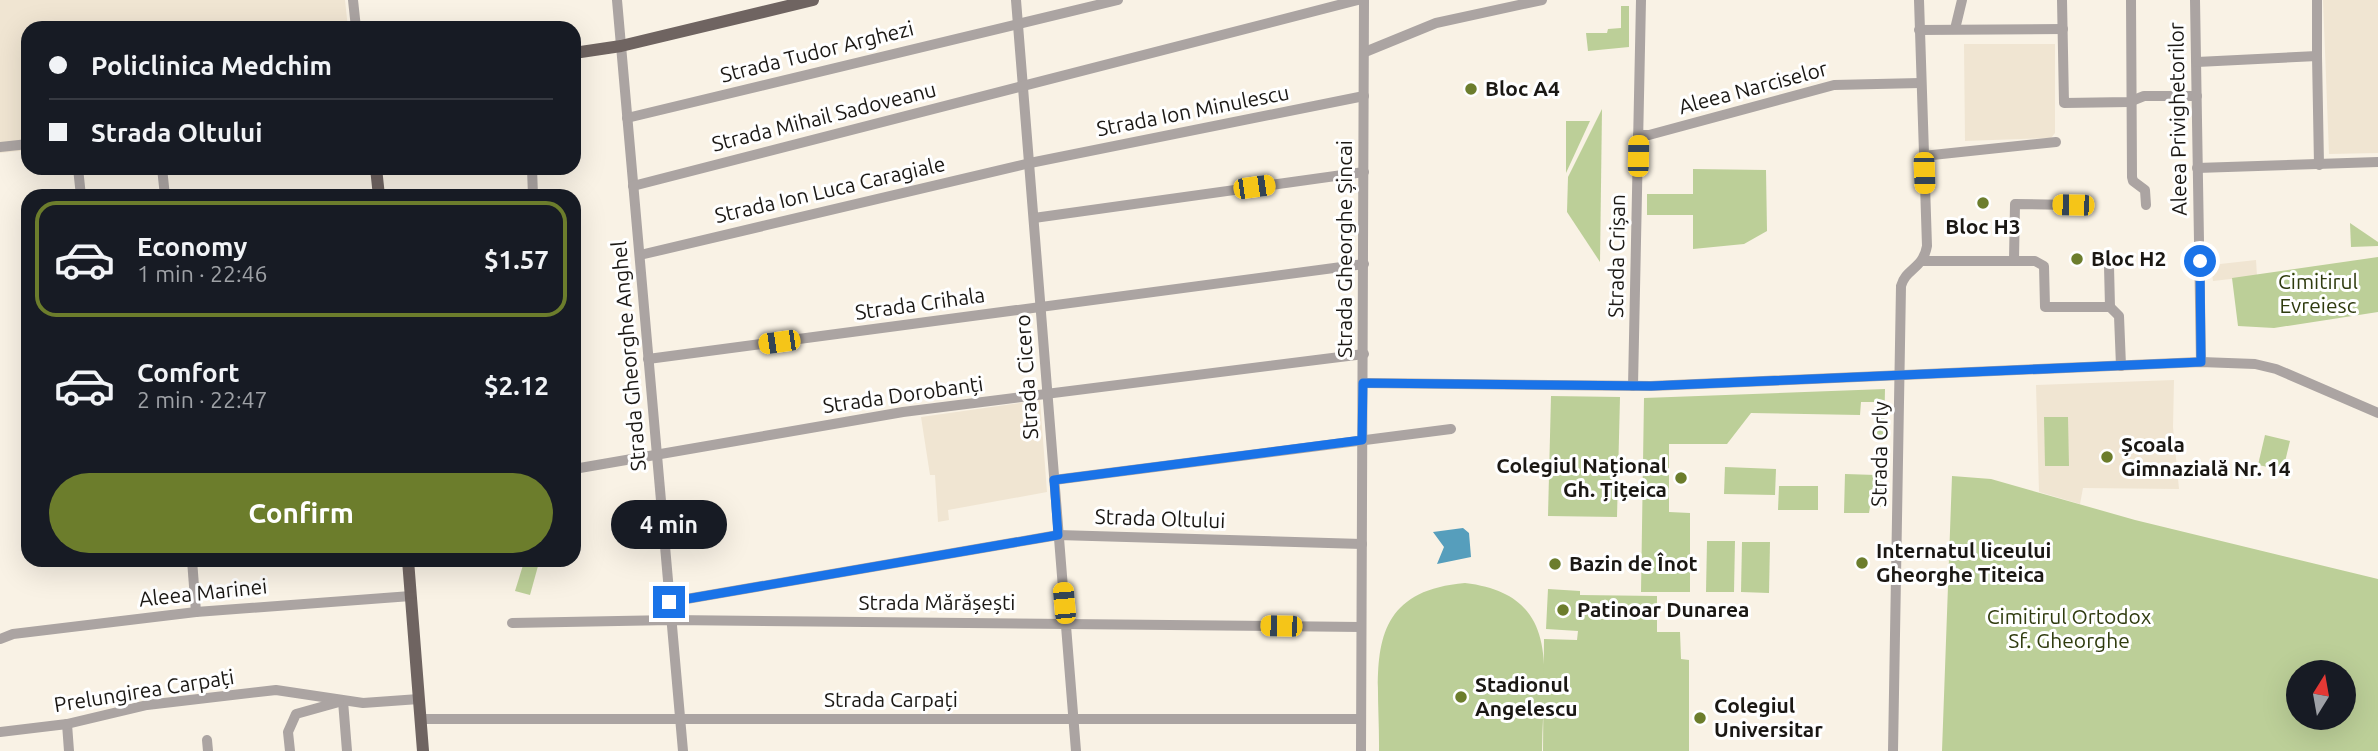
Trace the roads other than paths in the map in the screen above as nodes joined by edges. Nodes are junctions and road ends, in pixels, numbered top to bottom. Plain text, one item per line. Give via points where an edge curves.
1 (353, 0) edge
2 (617, 0) edge
3 (813, 0) edge
4 (1016, 0) edge
5 (1118, 0) edge
6 (1358, 0) edge
7 (1364, 0) edge
8 (1542, 0) edge
9 (1641, 0) edge
10 (1919, 0) edge
11 (1962, 0) edge
12 (2062, 0) edge
13 (2131, 0) edge
14 (2195, 0) edge
15 (2316, 0) edge
16 (355, 21) edge
17 (1017, 23) junction
18 (1955, 29) junction
19 (2063, 29) junction
20 (1919, 30) junction
21 (621, 46) junction
22 (581, 52) edge
23 (1365, 52) junction
24 (2317, 56) junction
25 (2197, 62) junction
26 (1920, 83) junction
27 (1024, 86) junction
28 (1364, 96) junction
29 (2197, 96) junction
30 (2133, 99) junction
31 (627, 118) junction
32 (1638, 135) junction
33 (2056, 142) dead end
34 (21, 145) edge
35 (0, 147) edge
36 (1923, 156) junction
37 (2378, 162) edge
38 (1030, 163) junction
39 (2319, 165) junction
40 (2197, 169) junction
41 (1364, 172) junction
42 (633, 186) junction
43 (2073, 205) dead end
44 (2146, 205) dead end
45 (1034, 218) junction
46 (640, 254) junction
47 (1922, 261) junction
48 (2014, 261) junction
49 (1364, 264) junction
50 (2109, 266) dead end
51 (1041, 307) junction
52 (2110, 307) junction
53 (1364, 354) junction
54 (648, 359) junction
55 (2201, 362) junction
56 (2121, 366) junction
57 (1901, 376) junction
58 (1363, 383) junction
59 (1633, 386) junction
60 (1047, 395) junction
61 (2378, 413) edge
62 (1451, 429) dead end
63 (1362, 440) junction
64 (657, 456) junction
65 (581, 468) edge
66 (1054, 480) junction
67 (1058, 535) junction
68 (1362, 544) junction
69 (193, 567) edge
70 (409, 567) edge
71 (411, 596) junction
72 (669, 602) junction
73 (196, 612) junction
74 (671, 620) junction
75 (512, 623) dead end
76 (1065, 623) junction
77 (1361, 626) junction
78 (0, 639) edge
79 (419, 699) junction
80 (343, 701) junction
81 (680, 718) junction
82 (421, 719) junction
83 (1361, 719) junction
84 (1073, 720) junction
85 (67, 723) junction
86 (0, 732) edge
87 (69, 751) edge
88 (289, 751) edge
89 (346, 751) edge
90 (423, 751) edge
91 (682, 751) edge
92 (1076, 751) edge
93 (1361, 751) edge
94 (1893, 751) edge

1 - 16 street
2 - 21 street, Strada Gheorghe Anghel
3 - 21 main road
4 - 17 street, Strada Cicero
5 - 17 street, Strada Tudor Arghezi
6 - 27 street, Strada Mihail Sadoveanu
7 - 23 street, Strada Gheorghe Șincai
8 - 23 street via 1436,23
9 - 32 street, Strada Crișan
10 - 20 street
11 - 18 street
12 - 19 street
13 - 30 street
14 - 25 street, Aleea Privighetorilor
15 - 24 street
17 - 27 street, Strada Cicero
17 - 31 street, Strada Tudor Arghezi
18 - 19 street
18 - 20 street
19 - 30 street via 2064,103
20 - 26 street
21 - 22 main road
21 - 31 street, Strada Gheorghe Anghel
23 - 28 street, Strada Gheorghe Șincai
24 - 25 street
24 - 39 street
25 - 29 street, Aleea Privighetorilor
26 - 32 street, Aleea Narciselor via 1834,85
26 - 36 street
27 - 38 street, Strada Cicero
27 - 42 street, Strada Mihail Sadoveanu
28 - 38 street, Strada Ion Minulescu
28 - 41 street, Strada Gheorghe Șincai
29 - 30 street
29 - 40 street, Aleea Privighetorilor
30 - 44 street via 2132,177 2145,190
31 - 42 street, Strada Gheorghe Anghel
32 - 59 street, Strada Crișan
33 - 36 street
34 - 35 street
36 - 47 street via 1927,246
37 - 39 street
38 - 45 street, Strada Cicero
38 - 46 street, Strada Ion Luca Caragiale
39 - 40 street
40 - 55 street, Aleea Privighetorilor
41 - 45 street
41 - 49 street, Strada Gheorghe Șincai
42 - 46 street, Strada Gheorghe Anghel
43 - 48 street via 2015,204
45 - 51 street, Strada Cicero
46 - 54 street, Strada Gheorghe Anghel
47 - 48 street
47 - 57 street, Strada Orly via 1901,286
48 - 52 street via 2044,266 2045,307
49 - 51 street, Strada Crihala
49 - 53 street, Strada Gheorghe Șincai
50 - 52 street
51 - 54 street, Strada Crihala
51 - 60 street, Strada Cicero
52 - 56 street via 2119,316
53 - 58 street, Strada Gheorghe Șincai
53 - 60 street, Strada Dorobanți
54 - 64 street, Strada Gheorghe Anghel
55 - 56 street
55 - 61 street via 2276,369
56 - 57 street
57 - 59 street
57 - 94 street, Strada Orly
58 - 59 street
58 - 63 street, Strada Gheorghe Șincai
60 - 64 street, Strada Dorobanți via 903,412
60 - 66 street, Strada Cicero
62 - 63 street
63 - 66 street
63 - 68 street, Strada Gheorghe Șincai
64 - 65 street, Strada Dorobanți
64 - 72 street, Strada Gheorghe Anghel
66 - 67 street, Strada Cicero
67 - 68 street, Strada Oltului
67 - 72 street, Strada Oltului
67 - 76 street, Strada Cicero
68 - 77 street, Strada Gheorghe Șincai
69 - 73 street
70 - 71 main road
71 - 73 street, Aleea Marinei
71 - 79 main road
72 - 74 street, Strada Gheorghe Anghel
73 - 78 street, Aleea Marinei
74 - 75 street, Strada Mărășești
74 - 76 street, Strada Mărășești
74 - 81 street, Strada Gheorghe Anghel
76 - 77 street, Strada Mărășești
76 - 84 street, Strada Cicero
77 - 83 street, Strada Gheorghe Șincai
79 - 80 street, Prelungirea Carpați
79 - 82 main road
80 - 85 street, Prelungirea Carpați via 276,690 147,705
80 - 88 street via 296,714 288,732
80 - 89 street
81 - 82 street, Strada Carpați
81 - 84 street, Strada Carpați
81 - 91 street, Strada Gheorghe Anghel
82 - 90 main road
83 - 84 street, Strada Carpați
83 - 93 street, Strada Gheorghe Șincai
84 - 92 street, Strada Cicero
85 - 86 street, Prelungirea Carpați
85 - 87 street

